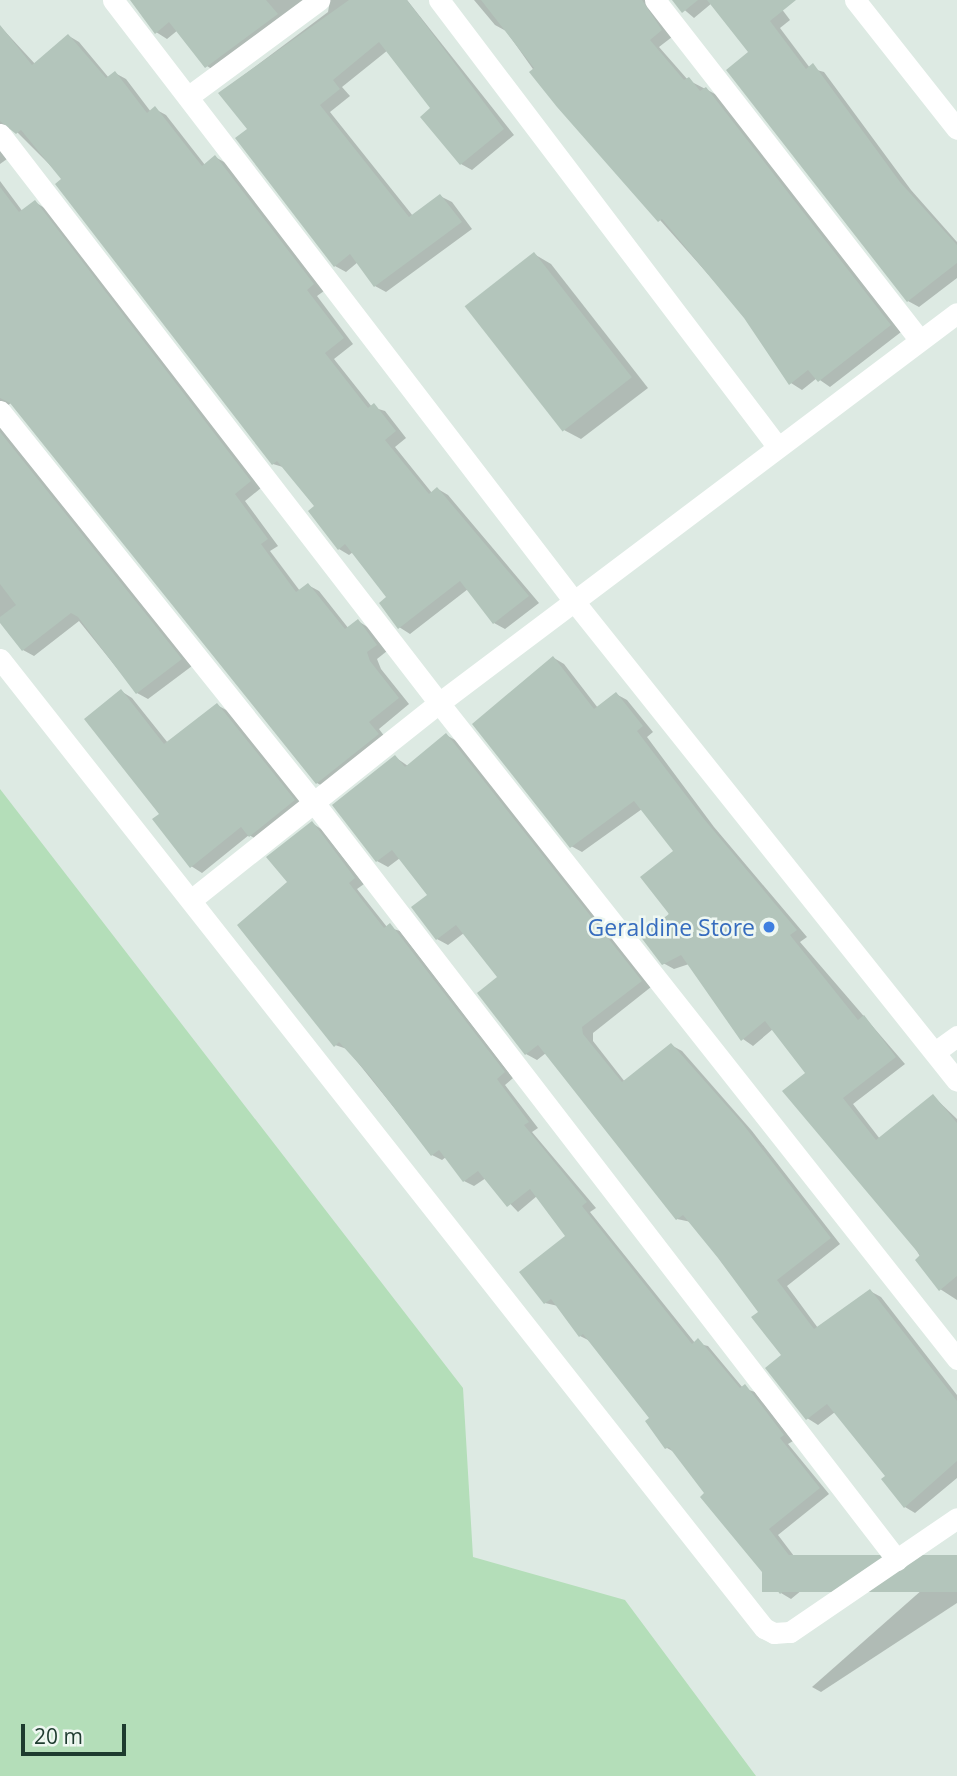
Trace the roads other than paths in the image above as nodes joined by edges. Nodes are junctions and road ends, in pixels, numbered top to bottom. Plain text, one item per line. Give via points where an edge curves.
1 (113, 0) edge
2 (319, 0) edge
3 (439, 0) edge
4 (655, 0) edge
5 (855, 0) edge
6 (188, 96) junction
7 (957, 128) edge
8 (0, 134) edge
9 (957, 313) edge
10 (919, 339) junction
11 (0, 411) edge
12 (777, 446) junction
13 (573, 600) junction
14 (0, 659) edge
15 (439, 702) junction
16 (312, 800) junction
17 (191, 900) junction
18 (957, 1036) edge
19 (935, 1052) junction
20 (957, 1081) edge
21 (957, 1359) edge
22 (957, 1518) edge
23 (897, 1560) junction

1 - 6 street
2 - 6 street
3 - 12 street
4 - 10 street
5 - 7 street
6 - 13 street
8 - 15 street
9 - 10 street
10 - 12 street
11 - 16 street
12 - 13 street
13 - 15 street
13 - 19 street
14 - 17 street
15 - 16 street
15 - 21 street
16 - 17 street
16 - 23 street
17 - 23 street via 764,1628 790,1632
18 - 19 street
19 - 20 street
22 - 23 street

